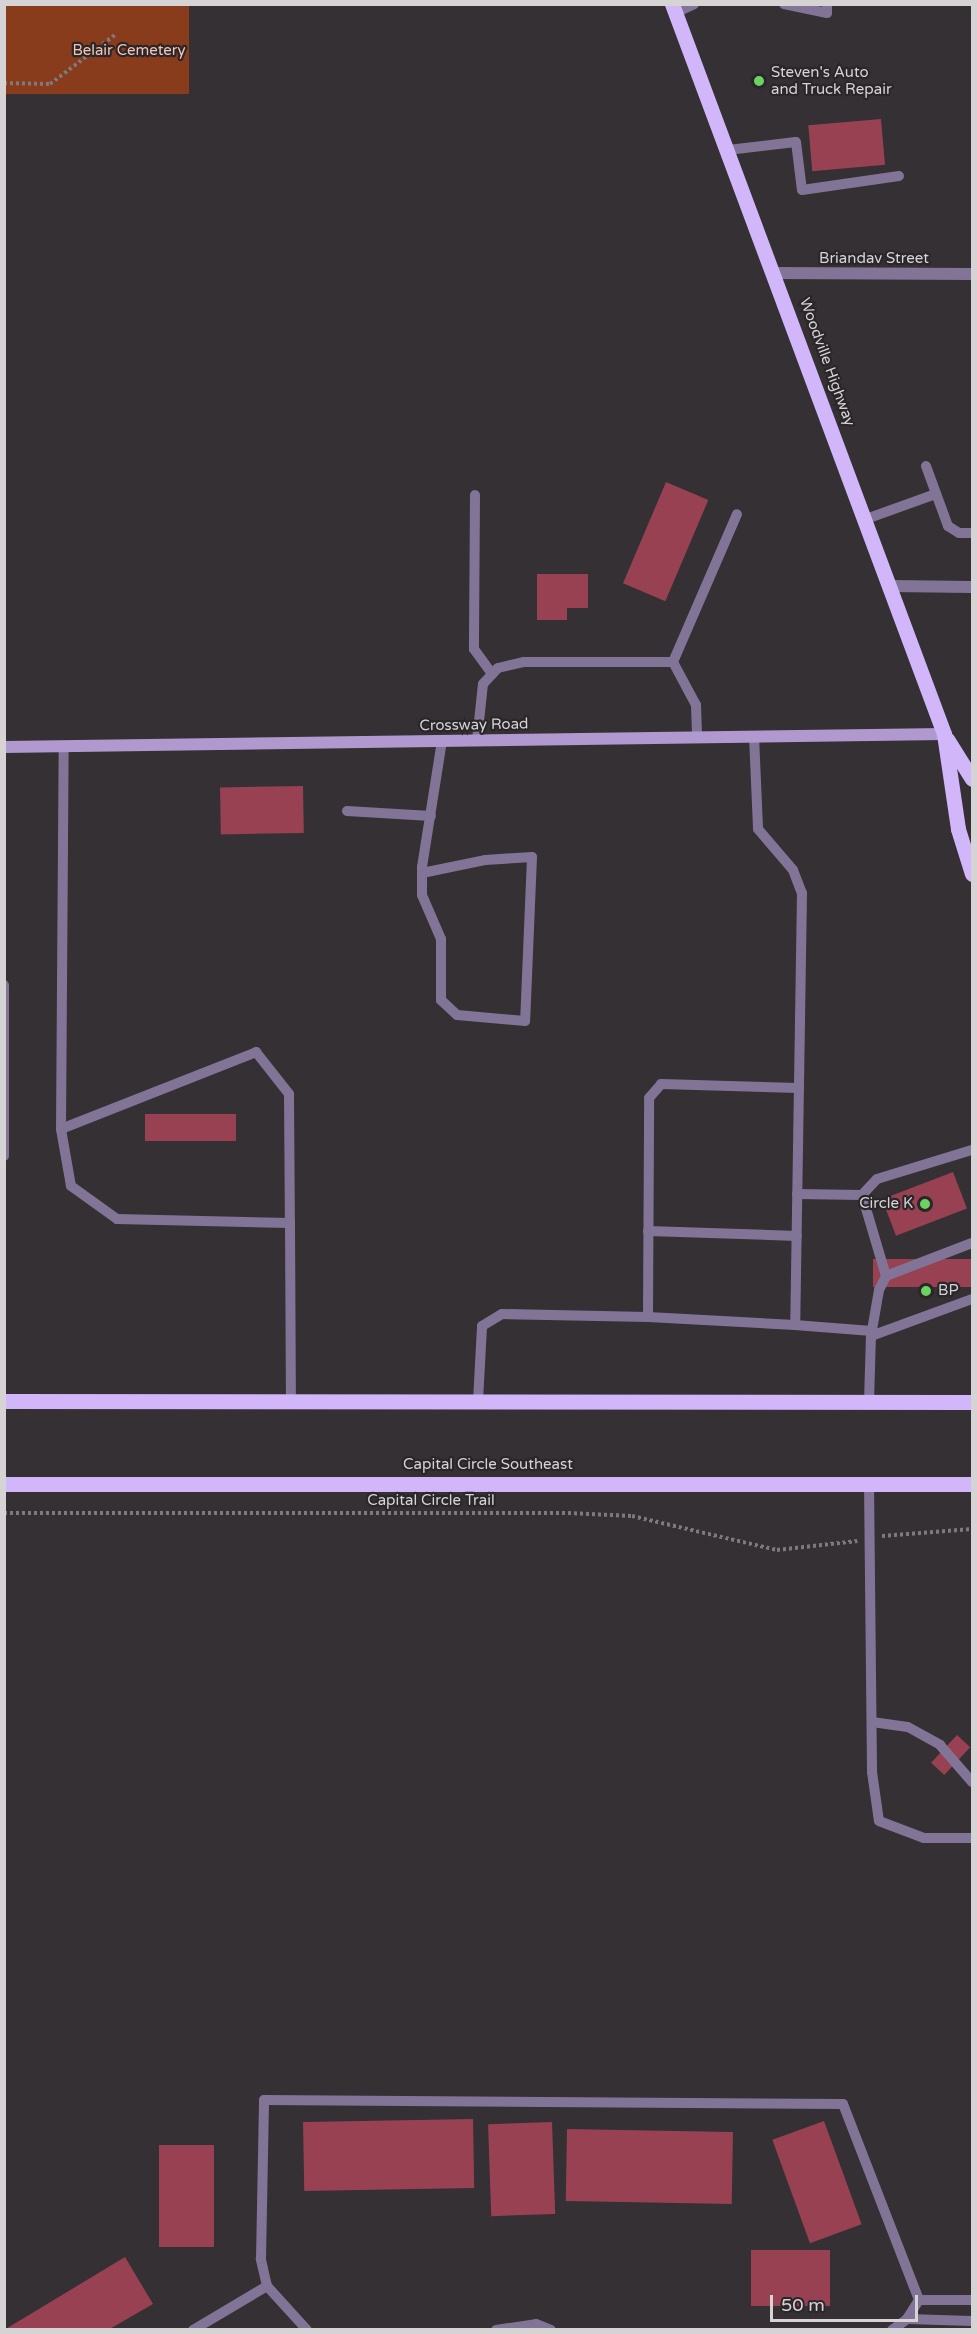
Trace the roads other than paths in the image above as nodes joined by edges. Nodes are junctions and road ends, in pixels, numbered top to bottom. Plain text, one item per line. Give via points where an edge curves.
1 (694, 4) edge
2 (784, 4) edge
3 (827, 4) edge
4 (673, 9) edge
5 (728, 150) junction
6 (899, 176) dead end
7 (775, 273) junction
8 (972, 274) edge
9 (926, 466) dead end
10 (936, 494) junction
11 (475, 495) dead end
12 (737, 514) dead end
13 (866, 519) junction
14 (972, 533) edge
15 (891, 586) junction
16 (972, 586) edge
17 (673, 662) junction
18 (492, 674) junction
19 (944, 734) junction
20 (697, 736) junction
21 (754, 736) junction
22 (477, 740) junction
23 (442, 741) junction
24 (64, 746) junction
25 (4, 747) edge
26 (972, 779) edge
27 (347, 812) dead end
28 (431, 816) junction
29 (422, 873) junction
30 (972, 874) edge
31 (4, 986) edge
32 (799, 1088) junction
33 (61, 1129) junction
34 (972, 1150) edge
35 (4, 1156) edge
36 (797, 1194) junction
37 (862, 1195) junction
38 (290, 1223) junction
39 (648, 1231) junction
40 (797, 1236) junction
41 (972, 1243) edge
42 (886, 1276) junction
43 (972, 1299) edge
44 (648, 1317) junction
45 (795, 1325) junction
46 (872, 1333) junction
47 (4, 1401) edge
48 (291, 1401) junction
49 (478, 1401) junction
50 (870, 1402) junction
51 (972, 1402) edge
52 (869, 1483) junction
53 (4, 1484) edge
54 (972, 1484) edge
55 (872, 1722) junction
56 (972, 1782) edge
57 (972, 1838) edge
58 (267, 2286) junction
59 (919, 2300) junction
60 (972, 2300) edge
61 (907, 2319) junction
62 (972, 2321) edge
63 (193, 2330) edge
64 (307, 2330) edge
65 (496, 2330) edge
66 (551, 2330) edge
67 (892, 2330) edge

1 - 4 lane
2 - 3 lane via 827,13
4 - 5 main road, Woodville Highway
5 - 6 lane via 796,141 802,190
5 - 7 main road, Woodville Highway
7 - 8 street, Briandav Street
7 - 13 main road, Woodville Highway
9 - 10 lane
10 - 13 lane
10 - 14 lane via 948,526 960,533
11 - 18 lane via 474,649
12 - 17 lane
13 - 15 main road, Woodville Highway
15 - 16 street
15 - 19 main road, Woodville Highway
17 - 18 lane via 524,662
17 - 20 lane via 696,705
18 - 22 lane via 483,684 477,709
19 - 21 street, Crossway Road
19 - 26 main road, Woodville Highway
19 - 30 main road, Woodville Highway via 958,828
20 - 21 street, Crossway Road
20 - 22 street, Crossway Road
21 - 32 lane via 758,829 793,870 802,892
22 - 23 street, Crossway Road
23 - 24 street, Crossway Road
23 - 28 lane
24 - 25 street, Crossway Road
24 - 33 lane
27 - 28 lane
28 - 29 lane
29 - 29 lane via 422,894 441,939 441,1000 457,1015 525,1021 532,857 484,860
31 - 35 lane
32 - 36 lane
32 - 39 lane via 661,1084 649,1098
33 - 38 lane via 71,1186 117,1219
33 - 38 lane via 256,1052 290,1094
34 - 37 lane via 877,1179
36 - 37 lane
36 - 40 lane
37 - 42 lane
38 - 48 lane
39 - 40 lane
39 - 44 lane
40 - 45 lane
41 - 42 lane
42 - 46 lane via 879,1290
43 - 46 lane
44 - 45 lane
44 - 49 lane via 502,1314 482,1326
45 - 46 lane
46 - 50 lane
47 - 48 main road
48 - 49 main road
49 - 50 main road
50 - 51 main road
52 - 53 main road, Capital Circle Southeast
52 - 54 main road, Capital Circle Southeast
52 - 55 lane
55 - 56 lane via 908,1727 940,1745
55 - 57 lane via 879,1821 924,1838
58 - 59 lane via 261,2259 264,2100 843,2104
58 - 63 lane
58 - 64 lane
59 - 60 lane
59 - 61 lane
61 - 62 lane
61 - 67 lane
65 - 66 lane via 536,2324

